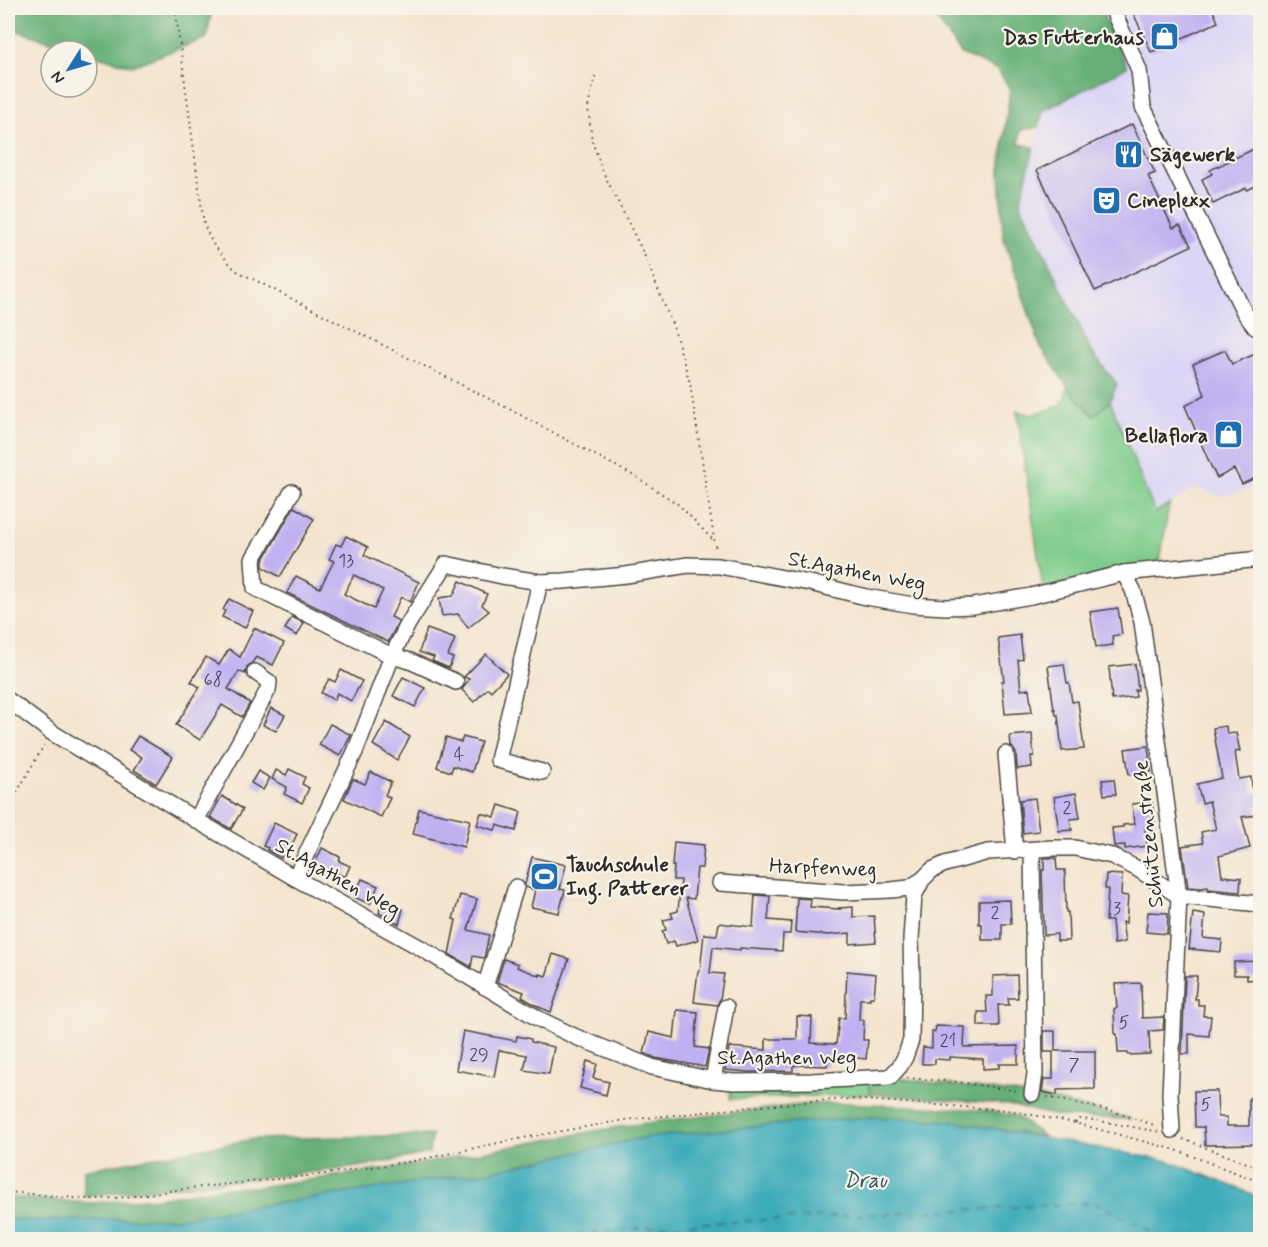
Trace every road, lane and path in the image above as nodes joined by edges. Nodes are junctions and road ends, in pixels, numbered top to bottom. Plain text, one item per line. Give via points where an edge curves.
1 (175, 8) edge
2 (1112, 8) edge
3 (595, 76) dead end
4 (1260, 327) edge
5 (292, 492) dead end
6 (714, 541) junction
7 (1260, 559) edge
8 (719, 566) junction
9 (1124, 573) junction
10 (540, 582) junction
11 (392, 656) junction
12 (255, 672) dead end
13 (456, 682) dead end
14 (8, 700) edge
15 (51, 732) junction
16 (1006, 754) dead end
17 (542, 772) dead end
18 (8, 808) edge
19 (196, 820) junction
20 (1032, 850) junction
21 (1015, 851) junction
22 (295, 878) junction
23 (922, 880) junction
24 (720, 883) dead end
25 (516, 887) dead end
26 (1179, 896) junction
27 (1260, 904) edge
28 (485, 987) junction
29 (726, 1007) dead end
30 (890, 1077) junction
31 (713, 1080) junction
32 (1032, 1094) junction
33 (1075, 1123) junction
34 (1172, 1133) junction
35 (1260, 1168) edge
36 (1260, 1182) edge
37 (8, 1192) edge

1 - 6 path via 204,225 213,244 235,270 638,478 679,505
2 - 4 street via 1139,70 1143,107 1244,312 1255,327
3 - 6 path via 588,108 592,141 674,329 690,383
5 - 11 street via 253,559 255,588
6 - 8 path
7 - 9 street, St.Agathen Weg
8 - 9 street, St.Agathen Weg via 866,597 945,607 1031,596
8 - 10 street, St.Agathen Weg
9 - 26 street, Schützenstraße via 1142,622
10 - 11 street, St.Agathen Weg via 446,564
10 - 17 street via 498,760
11 - 13 street
11 - 22 street via 355,752
12 - 19 street via 269,682 268,690
14 - 15 street, St.Agathen Weg
15 - 18 path
15 - 19 street, St.Agathen Weg
16 - 21 street
19 - 22 street, St.Agathen Weg
20 - 21 street
20 - 26 street via 1075,848 1112,856
20 - 32 street
21 - 23 street via 988,852 945,864
22 - 28 street, St.Agathen Weg
23 - 24 street, Harpfenweg via 909,888 844,892
23 - 30 street via 914,896 912,914 911,1040 900,1066
25 - 28 street
26 - 27 street
26 - 34 street, Schützenstraße via 1170,1094
28 - 31 street, St.Agathen Weg via 576,1037 652,1067
29 - 31 street
30 - 31 street, St.Agathen Weg
30 - 32 path via 958,1082
32 - 34 path via 1112,1111
33 - 34 path via 1080,1119 1094,1120
33 - 36 path via 1176,1150
33 - 37 path via 1007,1110 852,1099 812,1101 625,1120 414,1161 117,1198
34 - 35 path

